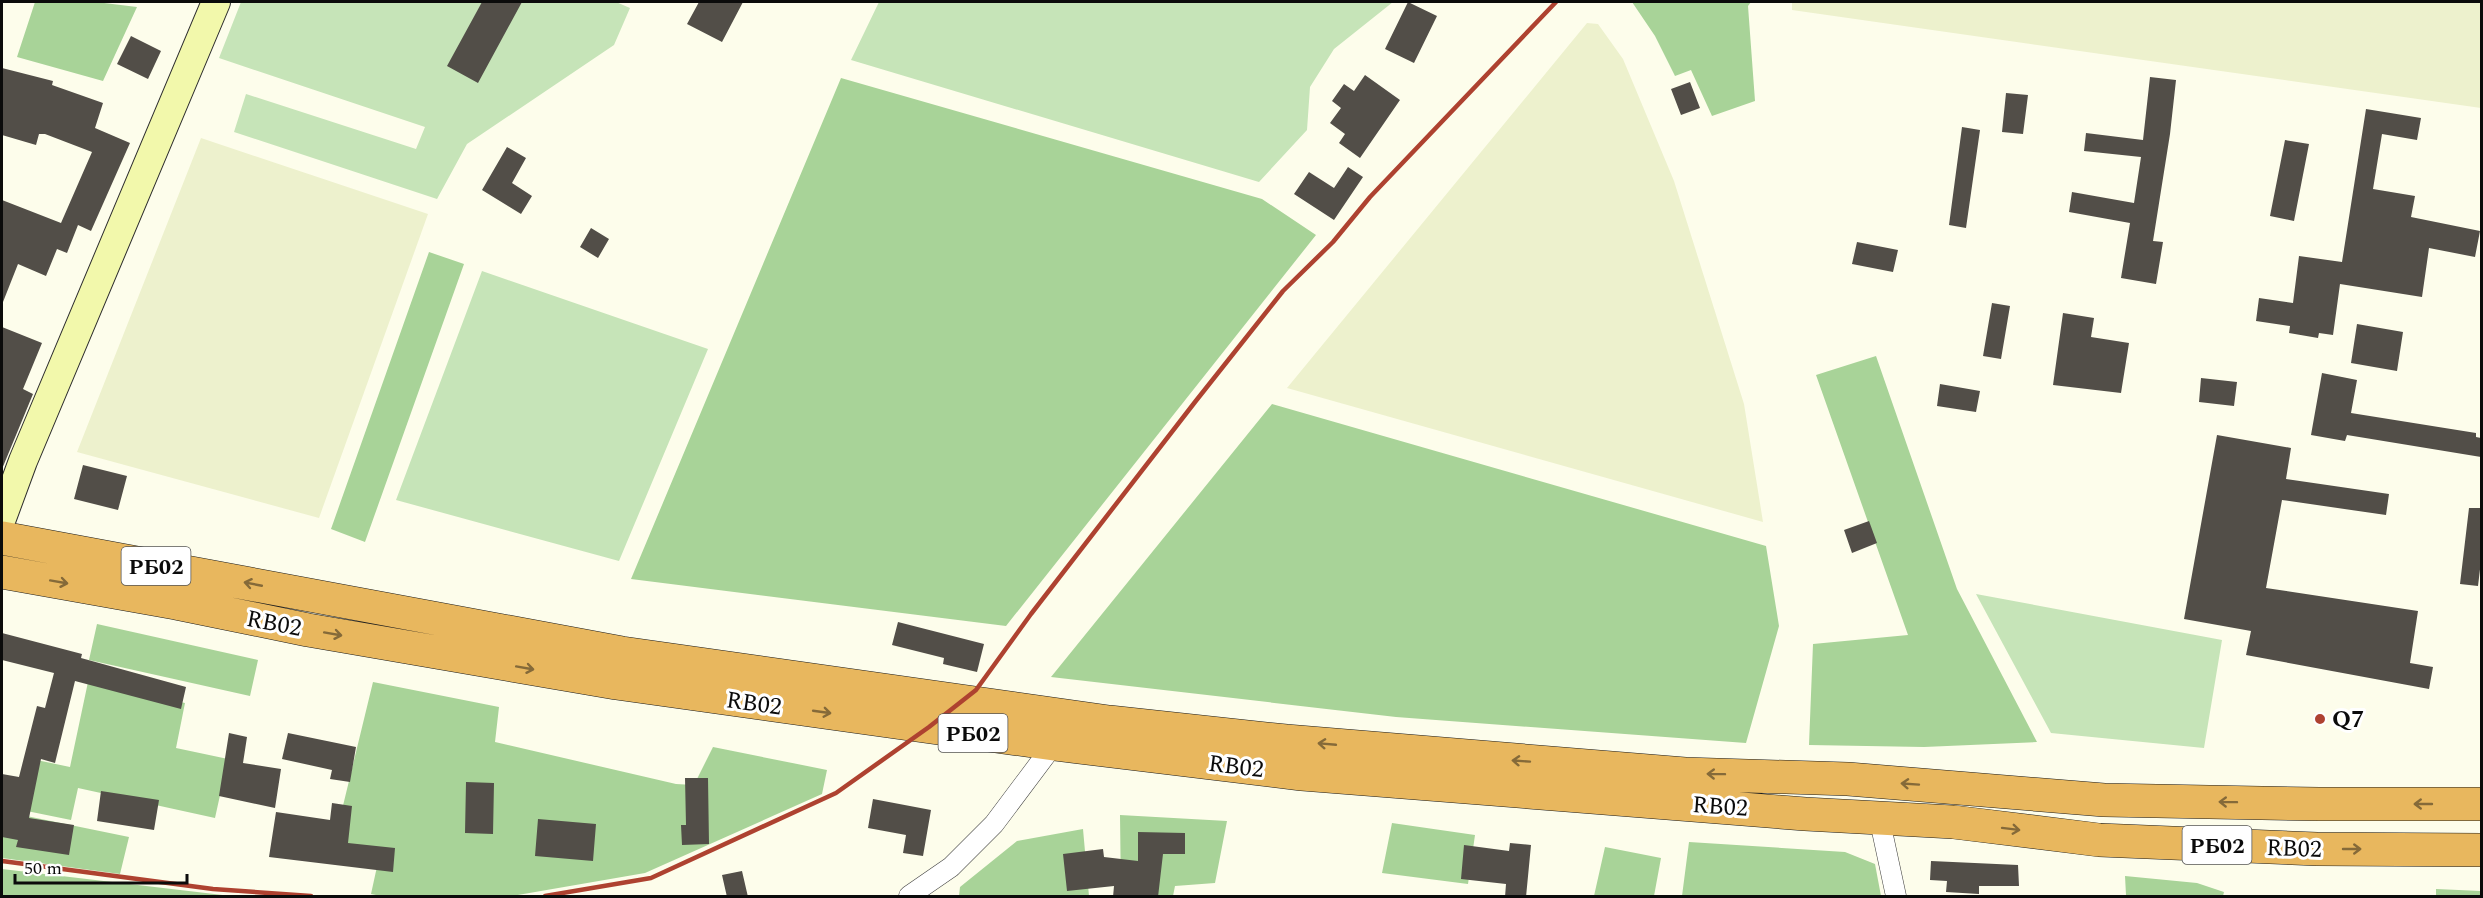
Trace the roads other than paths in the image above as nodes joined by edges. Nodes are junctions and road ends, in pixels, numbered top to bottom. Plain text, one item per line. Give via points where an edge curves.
1 (216, 2) edge
2 (2, 518) edge
3 (2, 538) edge
4 (2, 572) edge
5 (1054, 744) junction
6 (2481, 804) edge
7 (1880, 817) junction
8 (2481, 850) edge
9 (909, 897) edge
10 (1896, 897) edge

1 - 2 street via 22,461
6 -> 3 highway, RB02 / РБ02 via 2104,800 1969,787 1685,774 1286,741 1098,721 622,653
4 -> 5 highway, RB02 / РБ02 via 616,684
5 - 7 highway, RB02 / РБ02 via 1302,774
5 - 9 street via 994,824 951,867
7 -> 8 highway, RB02 / РБ02 via 2099,840 2317,849
7 - 10 street

